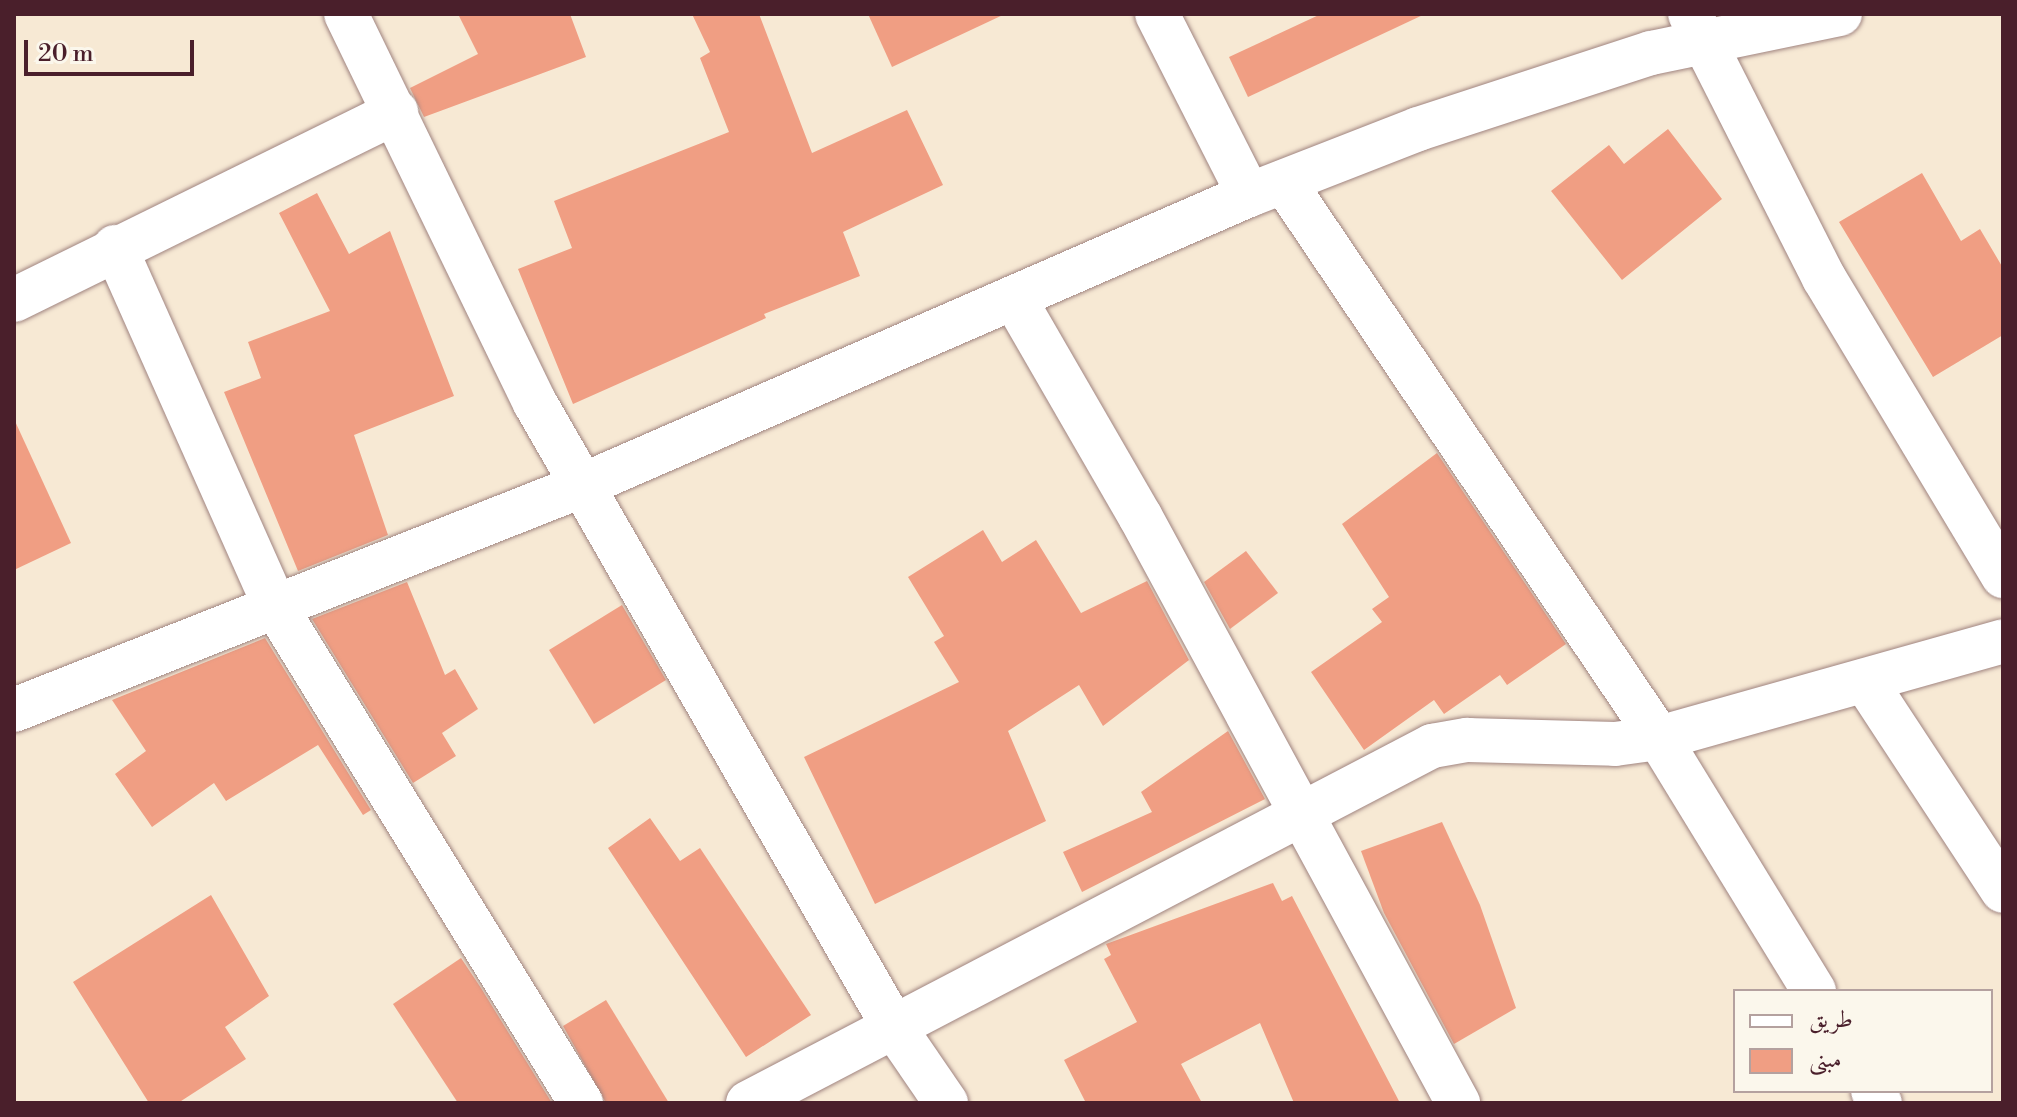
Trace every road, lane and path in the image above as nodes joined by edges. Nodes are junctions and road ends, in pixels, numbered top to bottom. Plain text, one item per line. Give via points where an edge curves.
1 (346, 14) edge
2 (1157, 14) edge
3 (1840, 14) edge
4 (1696, 27) edge
5 (396, 112) junction
6 (1266, 188) junction
7 (115, 247) junction
8 (1014, 298) junction
9 (14, 300) edge
10 (581, 486) junction
11 (2003, 576) edge
12 (275, 606) junction
13 (2003, 641) edge
14 (1865, 681) junction
15 (14, 710) edge
16 (1659, 738) junction
17 (1301, 811) junction
18 (2003, 891) edge
19 (1813, 989) edge
20 (892, 1024) junction
21 (581, 1103) edge
22 (748, 1103) edge
23 (946, 1103) edge
24 (1458, 1103) edge

1 - 5 street
2 - 6 street
3 - 4 street
4 - 6 street
4 - 11 street via 1824,278
5 - 7 street
5 - 10 street via 518,371
6 - 8 street
6 - 16 street
7 - 9 street
7 - 12 street
8 - 10 street
8 - 17 street
10 - 12 street
10 - 20 street
12 - 15 street
12 - 21 street
13 - 14 street
14 - 16 street
14 - 18 street
16 - 17 street via 1615,744 1467,740 1432,746
16 - 19 street
17 - 20 street
17 - 24 street
20 - 22 street
20 - 23 street

